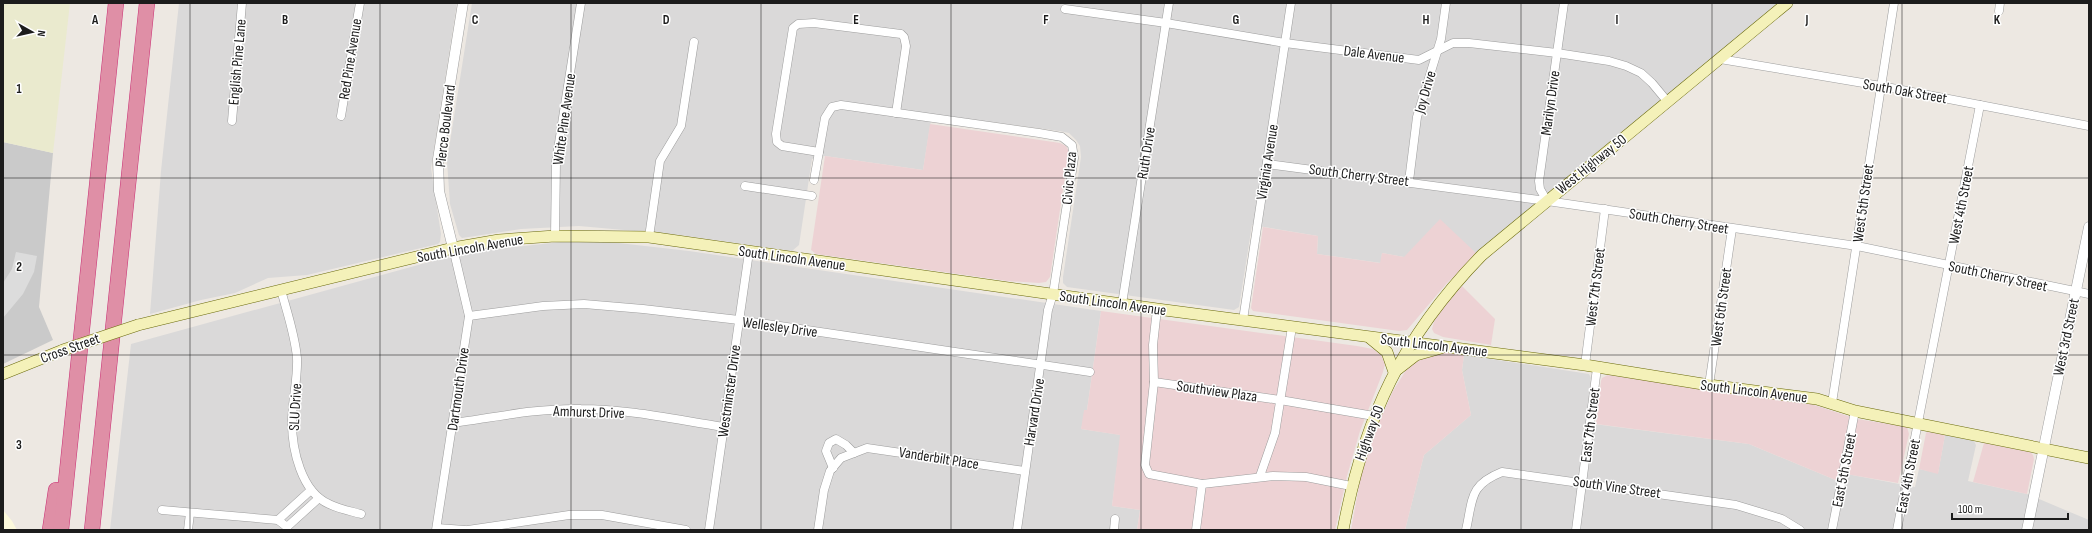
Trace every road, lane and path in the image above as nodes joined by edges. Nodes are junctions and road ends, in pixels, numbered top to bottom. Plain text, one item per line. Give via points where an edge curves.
1 (116, 3) edge
2 (147, 3) edge
3 (242, 3) edge
4 (360, 3) edge
5 (463, 3) edge
6 (581, 3) edge
7 (1169, 3) edge
8 (1291, 3) edge
9 (1446, 3) edge
10 (1564, 3) edge
11 (1894, 3) edge
12 (1783, 4) edge
13 (1064, 9) dead end
14 (1166, 23) junction
15 (694, 42) dead end
16 (1285, 43) junction
17 (1436, 51) junction
18 (1557, 53) junction
19 (1720, 59) junction
20 (1881, 86) junction
21 (1667, 101) junction
22 (1980, 105) junction
23 (896, 113) junction
24 (341, 116) dead end
25 (232, 121) dead end
26 (2089, 126) edge
27 (819, 152) junction
28 (1267, 164) junction
29 (814, 180) dead end
30 (1409, 181) junction
31 (745, 186) dead end
32 (812, 196) dead end
33 (1547, 200) junction
34 (1606, 209) junction
35 (2089, 227) edge
36 (1732, 229) junction
37 (555, 236) junction
38 (649, 237) junction
39 (1857, 246) junction
40 (453, 248) junction
41 (749, 252) junction
42 (1949, 266) junction
43 (281, 290) junction
44 (2076, 292) junction
45 (1053, 294) junction
46 (2089, 294) edge
47 (1122, 304) junction
48 (1157, 309) junction
49 (469, 316) junction
50 (739, 320) junction
51 (1243, 320) junction
52 (138, 325) joint
53 (1292, 327) junction
54 (1368, 337) junction
55 (1411, 342) junction
56 (1450, 347) junction
57 (1041, 365) junction
58 (1585, 365) junction
59 (1597, 368) junction
60 (1090, 372) dead end
61 (1394, 372) junction
62 (3, 374) edge
63 (1154, 382) junction
64 (1709, 385) junction
65 (1280, 400) junction
66 (1832, 403) junction
67 (73, 407) junction
68 (1855, 411) junction
69 (1374, 416) junction
70 (454, 423) junction
71 (1918, 423) junction
72 (724, 427) junction
73 (2044, 448) junction
74 (854, 453) junction
75 (2089, 458) edge
76 (833, 468) junction
77 (1025, 471) junction
78 (1260, 476) junction
79 (1583, 482) junction
80 (1202, 484) junction
81 (1351, 486) junction
82 (311, 490) junction
83 (319, 498) junction
84 (162, 510) dead end
85 (190, 513) junction
86 (361, 514) dead end
87 (1116, 519) dead end
88 (278, 520) junction
89 (287, 528) edge
90 (437, 529) edge
91 (50, 530) edge
92 (61, 530) edge
93 (92, 530) edge
94 (188, 530) edge
95 (465, 530) edge
96 (468, 530) edge
97 (686, 530) edge
98 (710, 530) edge
99 (818, 530) edge
100 (1017, 530) edge
101 (1114, 530) edge
102 (1196, 530) edge
103 (1343, 530) edge
104 (1466, 530) edge
105 (1576, 530) edge
106 (1800, 530) edge
107 (1832, 530) edge
108 (1897, 530) edge
109 (2027, 530) edge

1 - 67 highway
2 - 93 highway
3 - 25 street, English Pine Lane
4 - 24 street, Red Pine Avenue
5 - 40 street, Pierce Boulevard via 438,159 439,191
6 - 37 street, White Pine Avenue via 556,162
7 - 14 street, Ruth Drive
8 - 16 street, Virginia Avenue
9 - 17 street, Joy Drive via 1441,39
10 - 18 street, Marilyn Drive
11 - 20 street, West 5th Street
12 - 19 main road, West Highway 50
13 - 14 street, Dale Avenue
14 - 16 street, Dale Avenue
14 - 47 street, Ruth Drive
15 - 38 street via 681,126 660,161
16 - 17 street, Dale Avenue via 1419,60
16 - 28 street, Virginia Avenue
17 - 18 street, Dale Avenue via 1453,43 1468,43
17 - 30 street, Joy Drive via 1417,117
18 - 21 street, Dale Avenue via 1626,66 1652,83
18 - 33 street, Marilyn Drive via 1539,181 1540,189
19 - 20 street, South Oak Street
19 - 21 main road, West Highway 50
20 - 22 street, South Oak Street
20 - 39 street, West 5th Street
21 - 33 main road, West Highway 50
22 - 26 street, South Oak Street
22 - 42 street, West 4th Street
23 - 27 street, Civic Plaza via 832,107 825,118
23 - 27 street via 906,46 901,34 814,23 798,24 793,28 776,134 777,142 782,146
23 - 45 street, Civic Plaza via 1062,137 1072,145 1074,158
27 - 29 street
28 - 30 street, South Cherry Street
28 - 51 street, Virginia Avenue
30 - 33 street, South Cherry Street
31 - 32 street
33 - 34 street, South Cherry Street
33 - 55 main road, West Highway 50 via 1460,277
34 - 36 street, South Cherry Street
34 - 58 street, West 7th Street
35 - 44 street, West 3rd Street
36 - 39 street, South Cherry Street
36 - 64 street, West 6th Street
37 - 38 main road, South Lincoln Avenue
37 - 40 main road, South Lincoln Avenue via 499,240
38 - 41 main road, South Lincoln Avenue
39 - 42 street, South Cherry Street
39 - 66 street, West 5th Street
40 - 43 main road, South Lincoln Avenue
40 - 49 street, Dartmouth Drive
41 - 45 main road, South Lincoln Avenue
41 - 50 street, Westminster Drive
42 - 44 street, South Cherry Street
42 - 71 street, West 4th Street
43 - 52 main road, South Lincoln Avenue
43 - 82 street, SLU Drive via 297,358 293,437 300,468
44 - 46 street, South Cherry Street
44 - 73 street, West 3rd Street
45 - 47 main road, South Lincoln Avenue
45 - 57 street, Harvard Drive via 1048,310
47 - 48 main road, South Lincoln Avenue
48 - 51 main road, South Lincoln Avenue
48 - 63 street, Southview Plaza via 1153,345
49 - 50 street, Wellesley Drive via 543,306 584,304 644,308
49 - 70 street, Dartmouth Drive
50 - 57 street, Wellesley Drive
50 - 72 street, Westminster Drive
51 - 53 main road, South Lincoln Avenue
52 - 62 main road, Cross Street, bridge via 63,350
53 - 54 main road, South Lincoln Avenue
53 - 65 street
54 - 55 main road, South Lincoln Avenue
54 - 61 main road via 1387,352
55 - 56 main road, South Lincoln Avenue
55 - 61 main road, Highway 50
56 - 58 main road, South Lincoln Avenue
56 - 61 main road via 1430,350 1416,356
57 - 60 street, Wellesley Drive
57 - 77 street, Harvard Drive
58 - 59 main road, South Lincoln Avenue
59 - 64 main road, South Lincoln Avenue
59 - 79 street, East 7th Street
61 - 69 main road, Highway 50
63 - 65 street, Southview Plaza
63 - 80 street, Southview Plaza via 1145,465 1149,474
64 - 66 main road, South Lincoln Avenue
65 - 69 street, Southview Plaza
65 - 78 street via 1275,433
66 - 68 main road, South Lincoln Avenue
67 - 91 highway via 64,441
67 - 92 highway
68 - 71 main road, South Lincoln Avenue
68 - 107 street, East 5th Street
69 - 81 main road, Highway 50
70 - 72 street, Amhurst Drive via 581,409
70 - 90 street, Dartmouth Drive
71 - 73 main road, South Lincoln Avenue
71 - 108 street, East 4th Street
72 - 98 street, Westminster Drive
73 - 75 main road, South Lincoln Avenue
73 - 109 street, West 3rd Street
74 - 76 street, Vanderbilt Place via 842,458
74 - 76 street via 836,440 829,443 826,452
74 - 77 street, Vanderbilt Place via 867,448 877,448
76 - 99 street, Vanderbilt Place via 824,490
77 - 100 street, Harvard Drive
78 - 80 street, Southview Plaza
78 - 81 street, Southview Plaza via 1306,477
79 - 104 street, South Vine Street via 1502,472 1487,478 1475,490
79 - 105 street, East 7th Street
79 - 106 street, South Vine Street via 1753,509 1782,519
80 - 102 street
81 - 103 main road, Highway 50
82 - 83 street, SLU Drive
82 - 88 street
83 - 86 street, SLU Drive via 328,504
83 - 89 street
84 - 85 street
85 - 88 street
85 - 94 street
87 - 101 street
88 - 89 street
90 - 95 street
96 - 97 street via 589,515

